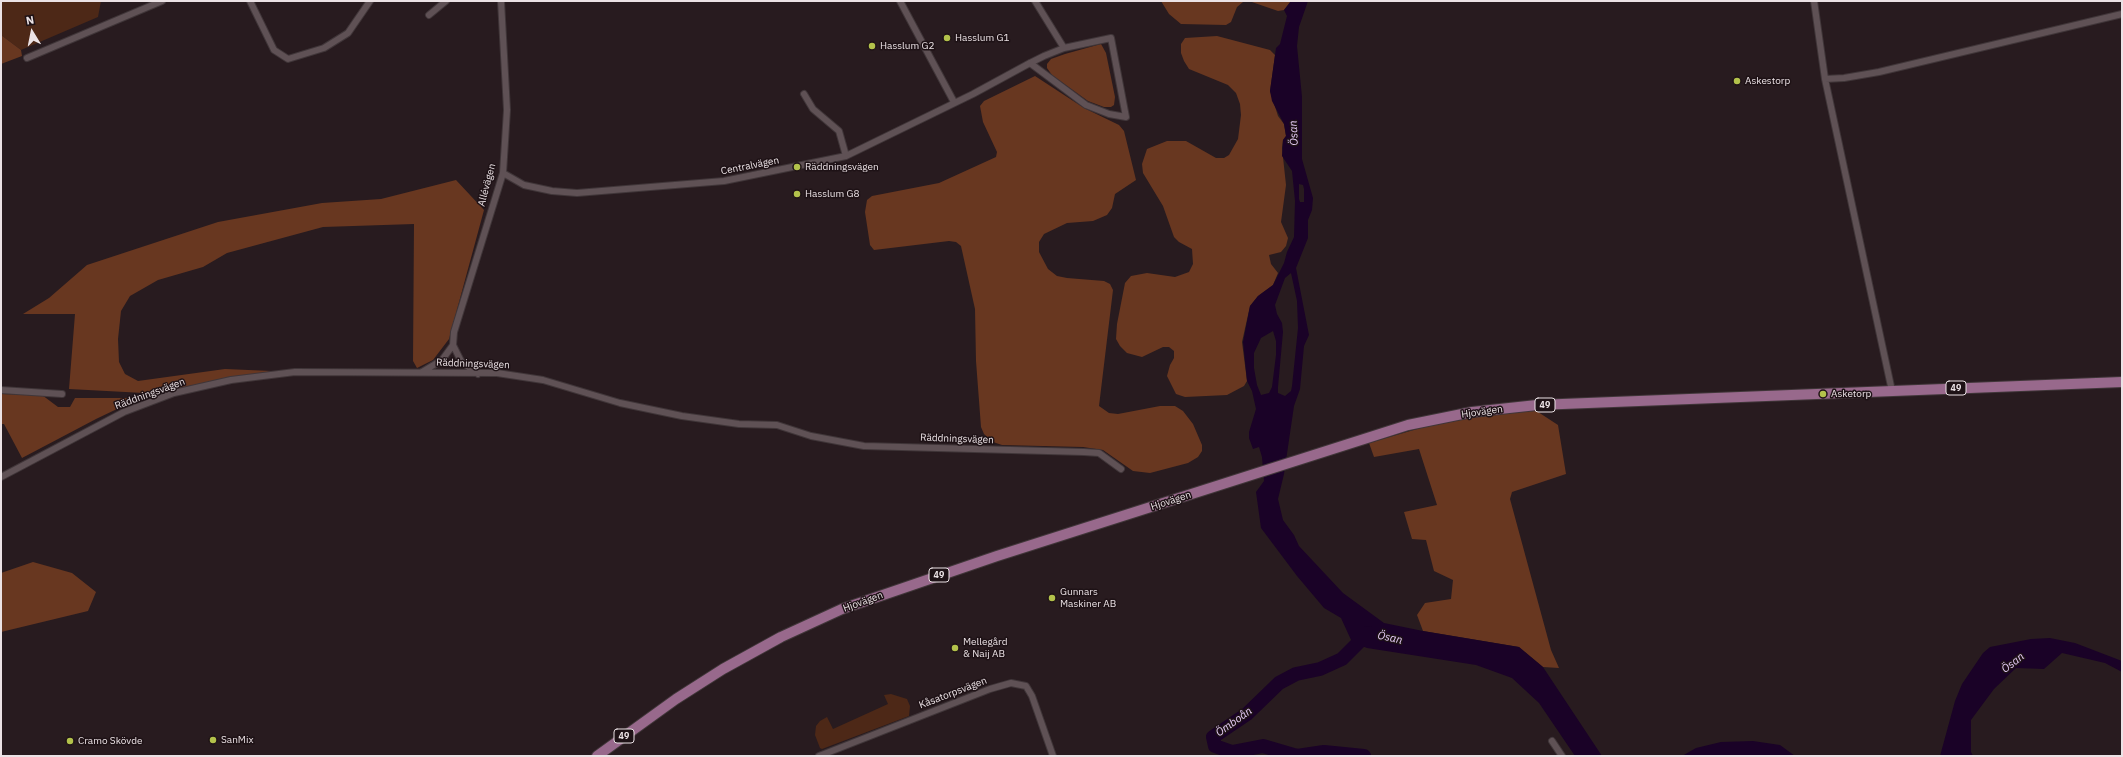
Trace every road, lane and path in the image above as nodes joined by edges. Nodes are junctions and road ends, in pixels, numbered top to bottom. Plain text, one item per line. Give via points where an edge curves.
1 (162, 1) edge
2 (250, 1) edge
3 (370, 1) edge
4 (446, 1) edge
5 (501, 1) edge
6 (900, 1) edge
7 (1035, 1) edge
8 (1814, 1) edge
9 (2122, 14) edge
10 (429, 15) dead end
11 (1064, 48) junction
12 (27, 58) dead end
13 (1030, 63) junction
14 (1825, 79) junction
15 (804, 94) dead end
16 (954, 102) junction
17 (846, 156) junction
18 (502, 173) junction
19 (453, 345) junction
20 (420, 372) junction
21 (478, 374) junction
22 (2122, 382) edge
23 (1, 390) edge
24 (1892, 391) junction
25 (62, 394) dead end
26 (1121, 469) dead end
27 (1, 477) edge
28 (1552, 741) dead end
29 (597, 756) edge
30 (819, 756) edge
31 (1053, 756) edge
32 (1562, 756) edge

1 - 12 street
2 - 3 street via 274,50 288,59 324,48 348,34
4 - 10 street
5 - 18 street, Allévägen via 507,110
6 - 16 street
7 - 11 street
8 - 14 street
9 - 14 street via 1879,72
11 - 13 street, Centralvägen
11 - 13 street, Centralvägen via 1111,38 1126,117 1108,114 1086,105
13 - 16 street, Centralvägen
14 - 24 street
15 - 17 street via 813,109 839,131
16 - 17 street, Centralvägen
17 - 18 street, Centralvägen via 724,181 577,193 524,185
18 - 19 street, Allévägen via 454,332
19 - 20 street, Allévägen via 442,360
19 - 21 street via 460,362
20 - 21 street, Räddningsvägen
20 - 27 street, Räddningsvägen via 295,372 231,380 181,392 124,412
21 - 26 street, Räddningsvägen via 497,373 543,380 620,403 682,416 739,424 777,425 811,436 864,446 1099,453
22 - 24 main road, 49
23 - 25 street
24 - 29 main road, Hjovägen / 49 via 1537,405 1472,412 1408,425 842,609 781,637 723,669 676,699
28 - 32 street
30 - 31 street, Kåsatorpsvägen via 1011,683 1026,686 1032,696

